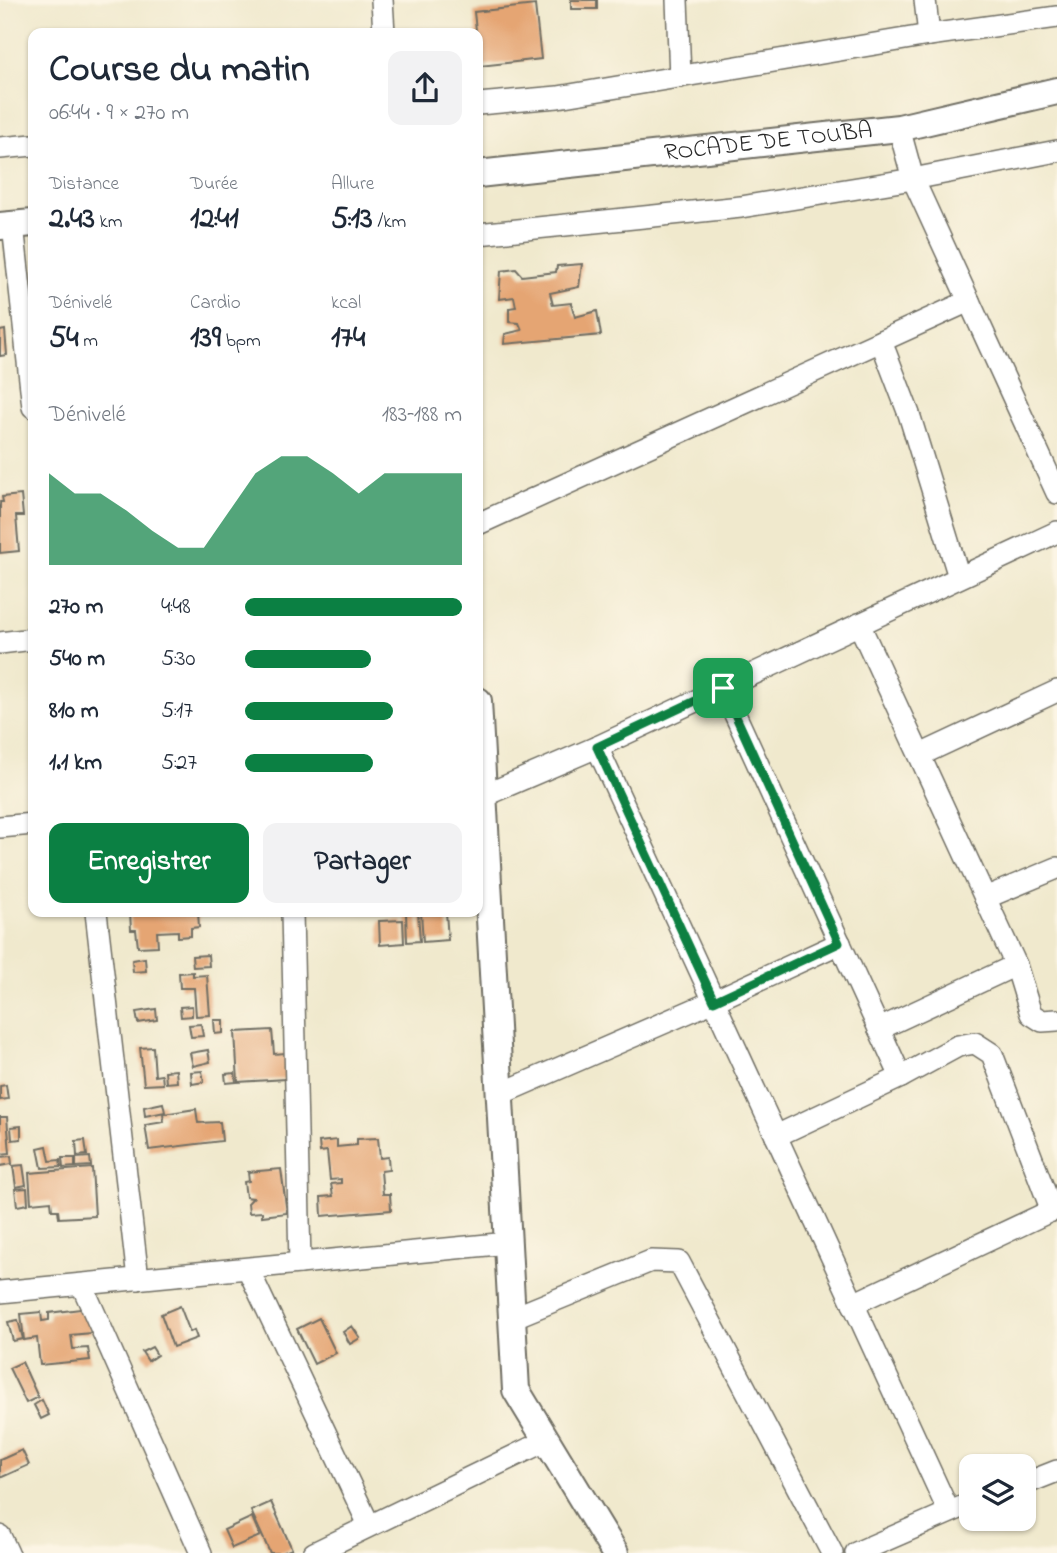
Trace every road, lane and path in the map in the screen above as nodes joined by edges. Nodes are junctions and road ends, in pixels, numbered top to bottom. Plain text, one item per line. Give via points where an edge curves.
1 (382, 0) edge
2 (677, 0) edge
3 (925, 0) edge
4 (1057, 17) edge
5 (384, 28) edge
6 (929, 35) junction
7 (680, 76) junction
8 (1057, 91) edge
9 (483, 104) edge
10 (899, 128) junction
11 (28, 145) edge
12 (0, 148) edge
13 (1057, 151) edge
14 (483, 173) edge
15 (912, 179) junction
16 (16, 225) edge
17 (483, 233) edge
18 (969, 301) junction
19 (881, 341) junction
20 (28, 353) edge
21 (1057, 493) edge
22 (483, 522) edge
23 (1057, 532) edge
24 (960, 577) junction
25 (859, 624) junction
26 (28, 640) edge
27 (0, 643) edge
28 (723, 688) junction
29 (1057, 691) edge
30 (597, 747) junction
31 (920, 755) junction
32 (483, 795) edge
33 (28, 824) edge
34 (0, 827) edge
35 (483, 841) edge
36 (1057, 868) edge
37 (985, 898) junction
38 (97, 917) edge
39 (292, 917) edge
40 (839, 943) junction
41 (1016, 965) junction
42 (714, 1001) junction
43 (1057, 1020) edge
44 (879, 1029) junction
45 (901, 1077) junction
46 (500, 1094) junction
47 (776, 1136) junction
48 (1055, 1210) edge
49 (508, 1243) junction
50 (300, 1264) junction
51 (247, 1269) junction
52 (138, 1279) junction
53 (82, 1284) junction
54 (0, 1292) edge
55 (853, 1304) junction
56 (512, 1318) junction
57 (547, 1440) junction
58 (1057, 1471) edge
59 (1036, 1479) edge
60 (959, 1508) edge
61 (948, 1512) junction
62 (369, 1525) junction
63 (0, 1536) edge
64 (8, 1553) edge
65 (201, 1553) edge
66 (314, 1553) edge
67 (615, 1553) edge
68 (832, 1553) edge
69 (856, 1553) edge

1 - 5 street
2 - 7 street
3 - 6 street
4 - 6 street
6 - 7 street
7 - 9 street via 558,97
8 - 10 main road, ROCADE DE TOUBA
10 - 14 main road, ROCADE DE TOUBA
10 - 15 street
11 - 12 street
13 - 15 street
15 - 17 street via 741,207
15 - 18 street
16 - 20 street
18 - 19 street
18 - 21 street
19 - 22 street
19 - 24 street
23 - 24 street
24 - 25 street
25 - 28 street
25 - 31 street
26 - 27 street
28 - 30 street
28 - 40 street
29 - 31 street
30 - 32 street
30 - 42 street
31 - 37 street
33 - 34 street
35 - 46 main road
36 - 37 street
37 - 41 street
38 - 52 street
39 - 50 street
40 - 42 street
40 - 44 street
41 - 43 street via 1031,1014 1042,1021
41 - 44 street
42 - 46 street
42 - 47 street
44 - 45 street
45 - 47 street
45 - 48 street via 958,1045 975,1043 992,1054
46 - 49 main road
47 - 55 street
48 - 55 street
49 - 50 street
49 - 56 main road
50 - 51 street
51 - 52 street
51 - 62 street
52 - 53 street
53 - 54 street
53 - 65 street
55 - 61 street
56 - 57 main road via 516,1390
56 - 68 street via 651,1261 679,1262
57 - 62 street
57 - 67 main road
58 - 59 street
60 - 61 street
61 - 69 street
62 - 66 street
63 - 64 street

